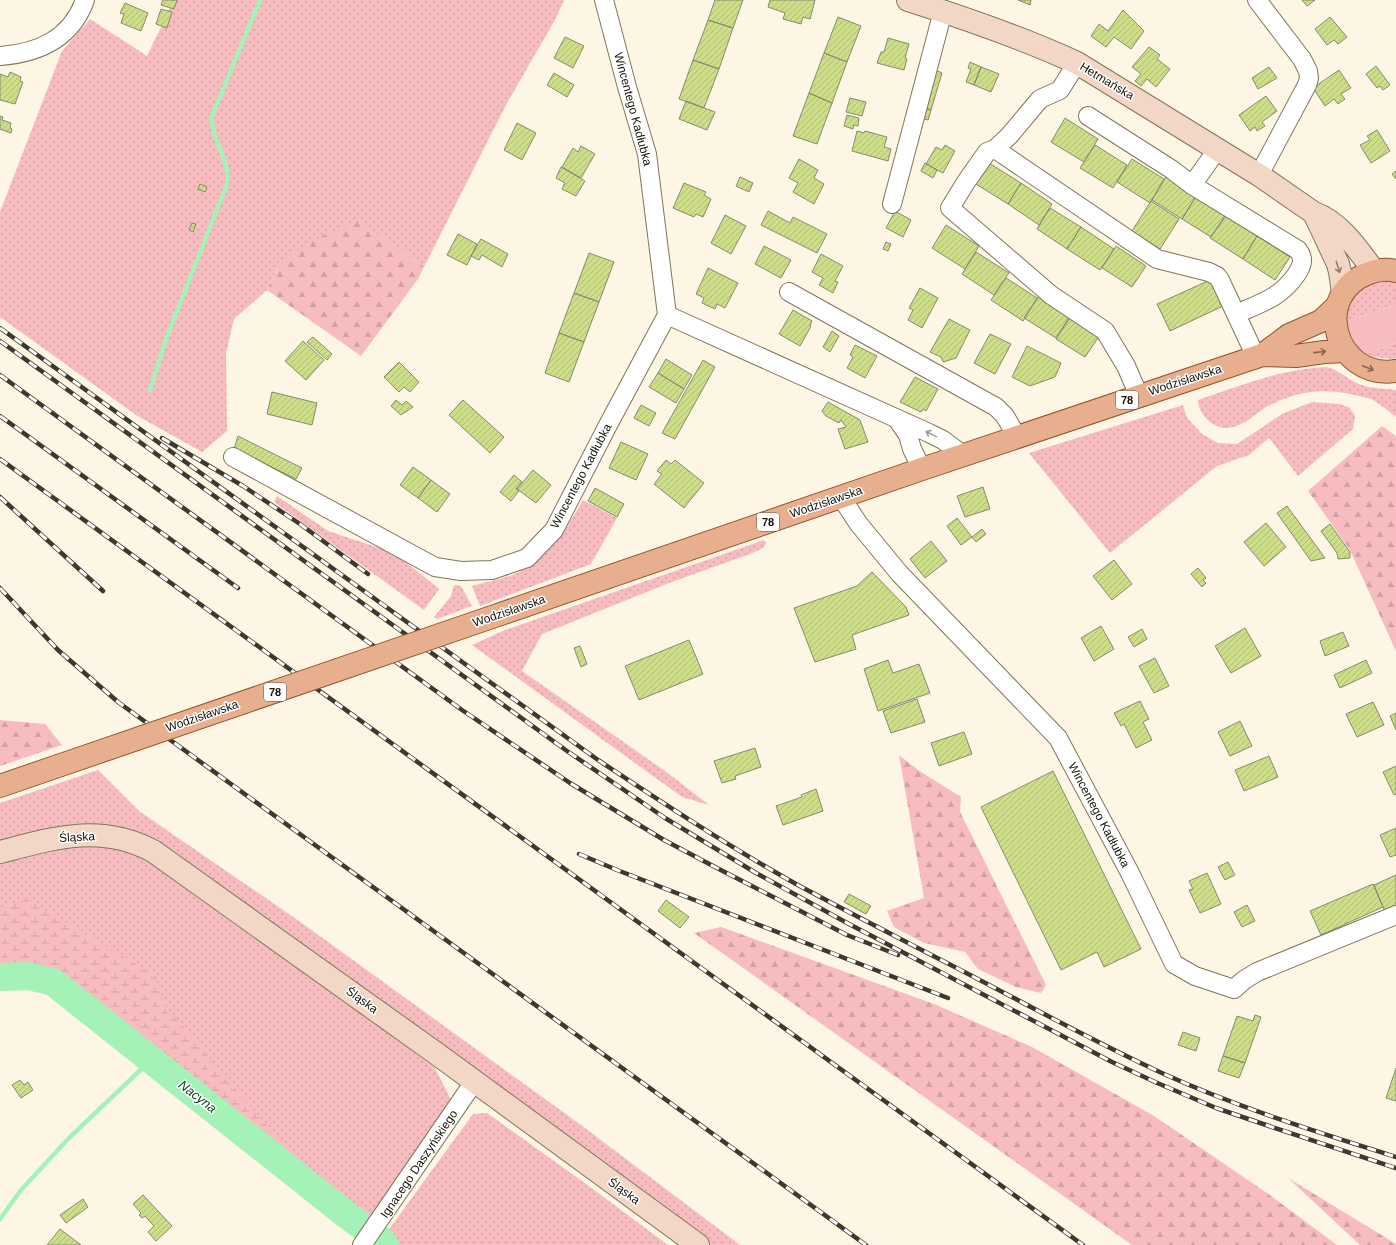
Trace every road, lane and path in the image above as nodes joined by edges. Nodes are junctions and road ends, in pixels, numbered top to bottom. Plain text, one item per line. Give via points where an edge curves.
1 (85, 0) edge
2 (604, 0) edge
3 (908, 0) edge
4 (1257, 0) edge
5 (942, 11) junction
6 (0, 56) edge
7 (1077, 62) junction
8 (1088, 116) dead end
9 (995, 149) junction
10 (1216, 150) junction
11 (1259, 175) junction
12 (1192, 185) junction
13 (892, 204) dead end
14 (1314, 213) junction
15 (1374, 271) junction
16 (1396, 271) edge
17 (789, 292) dead end
18 (1340, 299) junction
19 (1236, 314) junction
20 (667, 315) junction
21 (1345, 351) junction
22 (1259, 356) junction
23 (1396, 371) edge
24 (1139, 396) junction
25 (897, 419) junction
26 (1018, 437) junction
27 (963, 455) junction
28 (233, 457) dead end
29 (922, 468) junction
30 (841, 497) junction
31 (0, 786) edge
32 (0, 852) edge
33 (1396, 915) edge
34 (474, 1082) junction
35 (364, 1242) edge
36 (698, 1245) edge

1 - 6 street via 71,26 58,38 40,48
2 - 20 street, Wincentego Kadłubka via 648,154
3 - 5 street, Hetmańska
4 - 11 street via 1302,60 1309,78
5 - 7 street, Hetmańska
5 - 13 street
7 - 9 street via 1060,90 1040,98
7 - 10 street, Hetmańska
8 - 12 street
9 - 19 street via 1157,259 1217,276
9 - 24 street via 987,152 950,208 1051,295 1105,331 1126,366
10 - 11 street, Hetmańska
10 - 12 street
11 - 14 street, Hetmańska
12 - 19 street via 1298,250 1303,259 1300,269 1280,293
14 - 15 street, Hetmańska via 1324,217 1343,232
14 -> 18 street via 1338,264
15 - 16 main road, 78
15 - 18 main road, 78 via 1362,275 1351,283
17 - 26 street via 996,407
18 - 21 main road via 1335,321 1338,337
18 - 22 main road, Wodzisławska / 78 via 1320,321 1289,335
19 - 22 street
20 - 25 street
20 - 28 street, Wincentego Kadłubka via 554,530 527,558 492,570 461,571 435,567
22 -> 21 main road, Wodzisławska / 78 via 1296,356
21 -> 23 main road via 1355,361 1368,368 1381,372
22 - 24 main road, Wodzisławska / 78
24 - 26 main road, Wodzisławska / 78
27 -> 25 street via 943,440
25 - 29 street via 908,435
26 - 27 main road, Wodzisławska / 78
27 - 29 main road, Wodzisławska / 78
29 - 30 main road, Wodzisławska / 78
30 - 31 main road, Wodzisławska / 78, bridge
30 - 33 street, Wincentego Kadłubka via 858,523 899,573 1058,738 1130,873 1174,964 1195,976 1234,989 1257,972
32 - 34 street, Śląska via 58,837 77,835 114,837 142,845 160,855
34 - 35 street, Ignacego Daszyńskiego
34 - 36 street, Śląska

